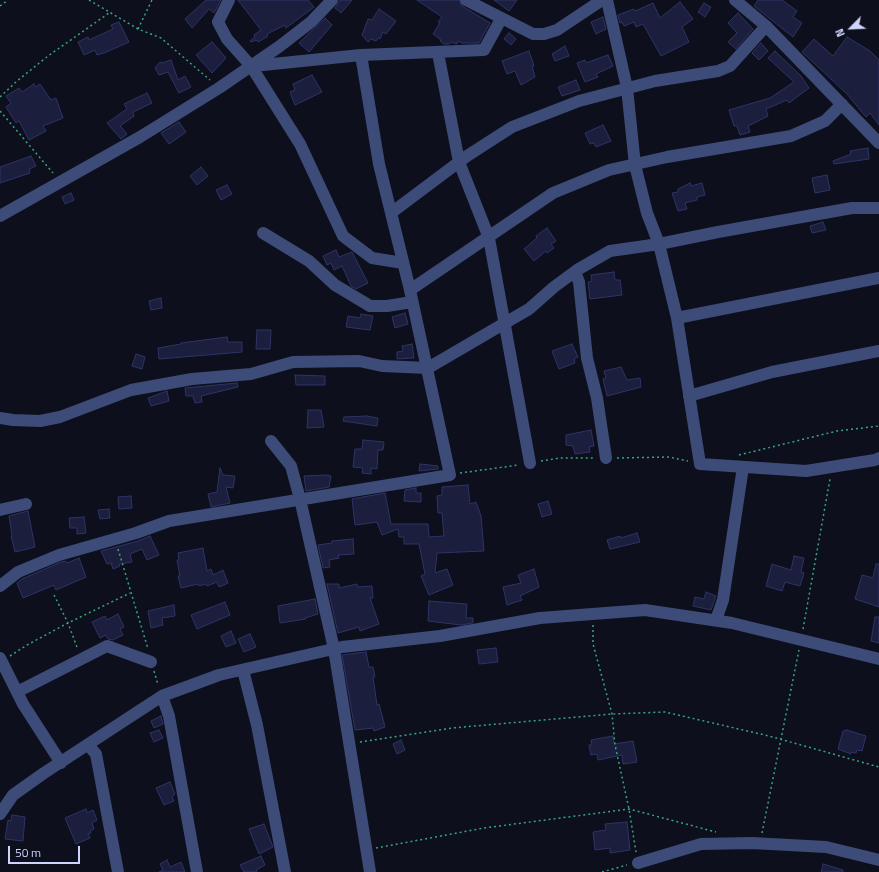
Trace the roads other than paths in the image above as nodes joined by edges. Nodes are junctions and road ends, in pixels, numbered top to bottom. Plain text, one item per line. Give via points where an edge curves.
1 (229, 0) edge
2 (332, 0) edge
3 (466, 0) edge
4 (606, 0) edge
5 (735, 0) edge
6 (501, 19) junction
7 (766, 26) junction
8 (438, 52) junction
9 (361, 55) junction
10 (251, 66) junction
11 (627, 88) junction
12 (842, 104) junction
13 (879, 143) edge
14 (459, 162) junction
15 (636, 165) junction
16 (879, 208) edge
17 (391, 213) junction
18 (0, 216) edge
19 (263, 233) dead end
20 (489, 238) junction
21 (659, 244) junction
22 (403, 263) junction
23 (575, 272) junction
24 (879, 278) edge
25 (410, 290) junction
26 (412, 302) junction
27 (677, 318) junction
28 (504, 324) junction
29 (879, 351) edge
30 (428, 368) junction
31 (689, 396) junction
32 (0, 418) edge
33 (272, 441) dead end
34 (606, 458) road end
35 (879, 458) edge
36 (530, 463) road end
37 (743, 467) junction
38 (300, 499) junction
39 (26, 504) dead end
40 (0, 510) edge
41 (0, 586) edge
42 (716, 620) junction
43 (334, 649) junction
44 (879, 659) edge
45 (1, 660) edge
46 (151, 662) road end
47 (243, 670) junction
48 (17, 692) junction
49 (162, 696) junction
50 (88, 745) junction
51 (61, 763) junction
52 (0, 814) edge
53 (879, 860) edge
54 (638, 863) road end
55 (118, 872) edge
56 (197, 872) edge
57 (285, 872) edge
58 (370, 872) edge

1 - 10 street via 218,22 227,39
2 - 10 street via 311,22
3 - 6 street
4 - 6 street via 557,30 544,34 533,34
4 - 11 street
5 - 7 street
6 - 8 street via 484,50
7 - 11 street via 730,66 718,72 655,81
7 - 12 street
8 - 9 street
8 - 14 street
9 - 10 street
9 - 17 street via 379,164
10 - 18 street via 140,137
10 - 22 street via 300,144 343,236 372,258
11 - 14 street via 579,101 512,127
11 - 15 street
12 - 13 street
12 - 15 street via 825,121 791,136 667,157
14 - 17 street
14 - 20 street
15 - 20 street via 609,170 553,193
15 - 21 street via 647,214
16 - 21 street via 852,208
17 - 22 street
19 - 26 street via 309,261 335,285 370,306
20 - 25 street
20 - 28 street
21 - 23 street via 610,251
21 - 27 street
22 - 25 street
23 - 28 street via 529,309
23 - 34 street via 579,282 587,358 597,398
24 - 27 street
25 - 26 street
26 - 30 street
27 - 31 street
28 - 30 street
28 - 36 street
29 - 31 street via 772,372
30 - 32 street via 382,366 359,361 293,362 251,374 192,379 131,390 60,417 40,421
30 - 38 street via 450,474
31 - 37 street via 700,464
33 - 38 street via 291,466
35 - 37 street via 806,471
37 - 42 street via 723,600
38 - 41 street via 169,521 59,555 18,572
38 - 43 street
39 - 40 street
42 - 43 street via 644,610 540,618 440,636
42 - 44 street
43 - 47 street
43 - 58 street
45 - 48 street
46 - 48 street via 107,646
47 - 49 street via 219,675
47 - 57 street via 257,725
48 - 51 street
49 - 50 street
49 - 56 street via 169,716
50 - 51 street
50 - 55 street via 96,754
51 - 52 street via 13,795
53 - 54 street via 826,847 760,843 701,844

